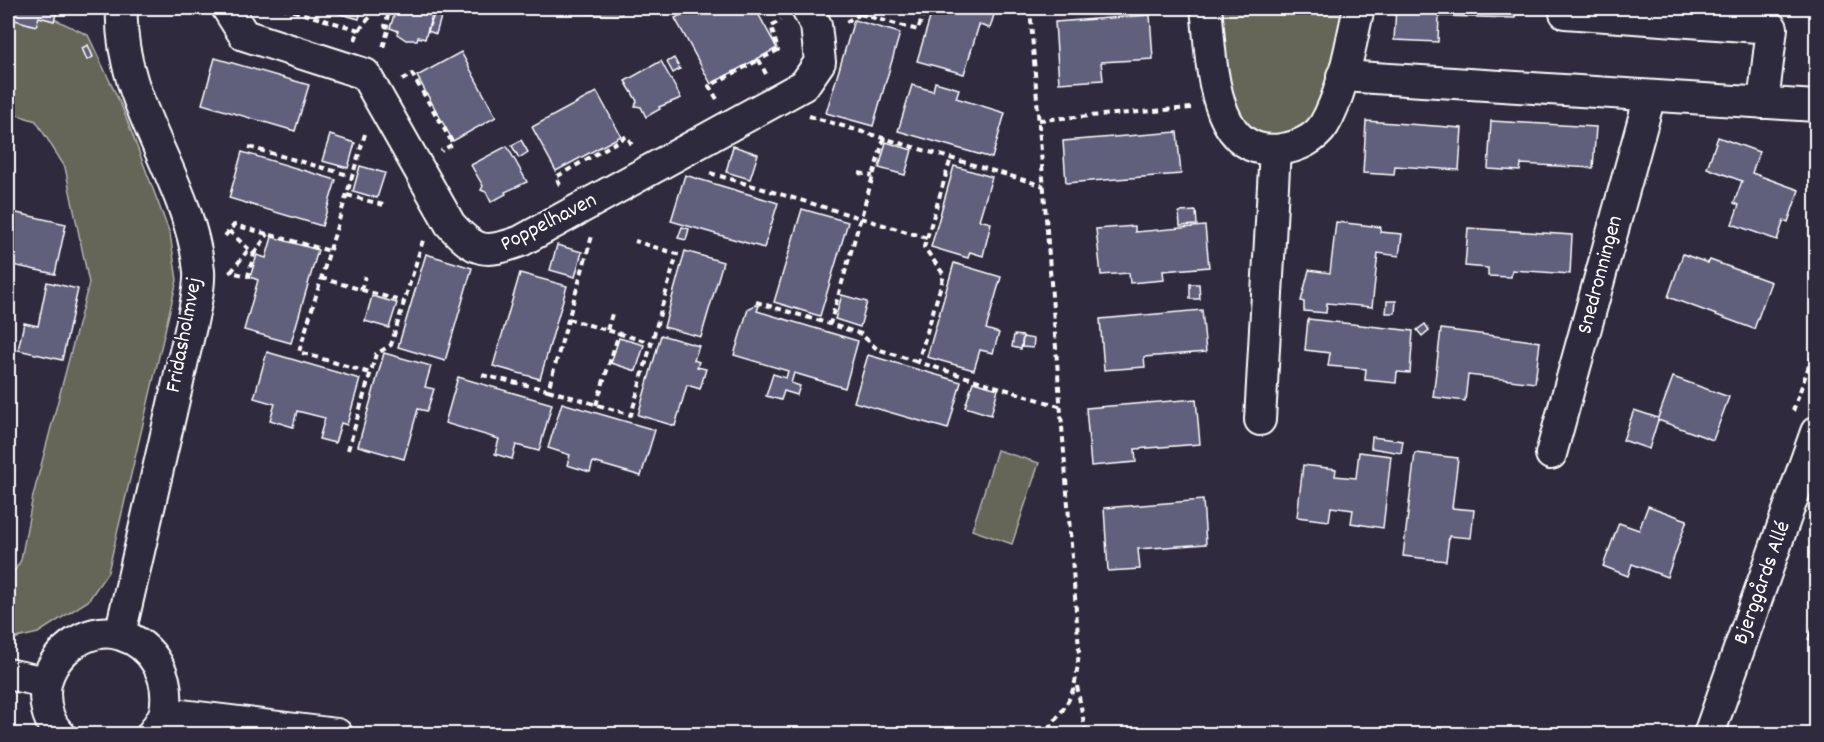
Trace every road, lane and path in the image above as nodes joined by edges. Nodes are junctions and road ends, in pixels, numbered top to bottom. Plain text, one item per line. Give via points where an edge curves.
1 (122, 8) edge
2 (227, 8) edge
3 (925, 8) edge
4 (1030, 8) edge
5 (1206, 8) edge
6 (1359, 8) edge
7 (796, 12) edge
8 (1565, 13) dead end
9 (860, 14) dead end
10 (358, 30) dead end
11 (384, 42) dead end
12 (759, 60) junction
13 (1342, 76) junction
14 (376, 95) junction
15 (1650, 96) junction
16 (773, 101) junction
17 (1763, 103) junction
18 (1219, 106) junction
19 (1816, 106) edge
20 (1039, 120) junction
21 (730, 125) junction
22 (884, 138) junction
23 (249, 147) dead end
24 (1275, 150) junction
25 (951, 158) junction
26 (667, 160) junction
27 (860, 172) dead end
28 (352, 176) junction
29 (873, 176) junction
30 (1044, 186) junction
31 (346, 195) junction
32 (604, 195) junction
33 (435, 198) junction
34 (387, 206) dead end
35 (860, 218) junction
36 (229, 231) junction
37 (268, 234) junction
38 (927, 238) junction
39 (635, 241) dead end
40 (226, 244) dead end
41 (248, 250) junction
42 (330, 252) junction
43 (254, 254) junction
44 (229, 263) dead end
45 (231, 272) junction
46 (365, 276) dead end
47 (321, 278) junction
48 (361, 290) junction
49 (404, 302) junction
50 (756, 302) dead end
51 (612, 314) dead end
52 (568, 319) junction
53 (830, 324) junction
54 (607, 330) junction
55 (619, 333) junction
56 (652, 343) junction
57 (918, 362) junction
58 (370, 373) junction
59 (482, 375) dead end
60 (548, 390) junction
61 (596, 405) junction
62 (1062, 407) junction
63 (1260, 420) dead end
64 (1816, 432) edge
65 (348, 450) dead end
66 (1551, 454) dead end
67 (120, 634) junction
68 (8, 674) edge
69 (45, 682) junction
70 (1077, 686) junction
71 (158, 724) edge
72 (60, 735) edge
73 (337, 735) edge
74 (1044, 735) edge
75 (1086, 735) edge
76 (1708, 735) edge

1 - 67 street, Fridasholmvej via 129,73 187,213 199,273
2 - 14 street, Poppelhaven via 244,35 365,74
3 - 9 path via 918,30
4 - 20 path
5 - 18 street
6 - 13 street
7 - 12 path via 771,26 778,50
7 - 16 street, Poppelhaven via 816,25 820,62 804,85
8 - 17 street via 1772,28
10 - 11 path via 377,9 389,12
12 - 16 path
12 - 21 path via 710,86
13 - 15 street
13 - 24 street via 1322,128 1309,140
14 - 28 path
14 - 33 street, Poppelhaven
15 - 17 street
15 - 66 street, Snedronningen
16 - 21 street, Poppelhaven
16 - 22 path
17 - 19 street
18 - 20 path
18 - 24 street via 1227,124 1240,138 1256,147
20 - 30 path
21 - 26 street, Poppelhaven
22 - 25 path
22 - 29 path
23 - 28 path
24 - 63 street
25 - 30 path
25 - 38 path
26 - 32 street, Poppelhaven
26 - 35 path
27 - 29 path
28 - 31 path
29 - 35 path
30 - 62 path
31 - 34 path
31 - 42 path
32 - 33 street, Poppelhaven via 521,241 493,251 467,243
32 - 52 path
33 - 49 path
35 - 38 path
35 - 53 path
36 - 37 path via 234,225
36 - 40 path
36 - 41 path
37 - 42 path
37 - 43 path
38 - 57 path via 924,247 944,275
39 - 56 path via 677,254
41 - 43 path
41 - 45 path
42 - 47 path
43 - 45 path via 248,276
44 - 45 path
46 - 48 path
47 - 48 path
47 - 58 path via 299,352
48 - 49 path
49 - 58 path via 391,345 376,354
50 - 53 path
51 - 54 path
52 - 54 path
52 - 60 path
53 - 57 path via 861,334 877,349
54 - 55 path
55 - 56 path
55 - 61 path
56 - 61 path via 630,415
57 - 62 path
58 - 65 path
59 - 60 path
60 - 61 path
62 - 70 path via 1079,649
64 - 76 street, Bjerggårds Allé
67 - 69 street via 83,638 59,654
67 - 71 street via 140,644 155,658 166,686
68 - 69 street
69 - 72 street via 45,707
70 - 74 path via 1064,711
70 - 75 path
71 - 73 street

